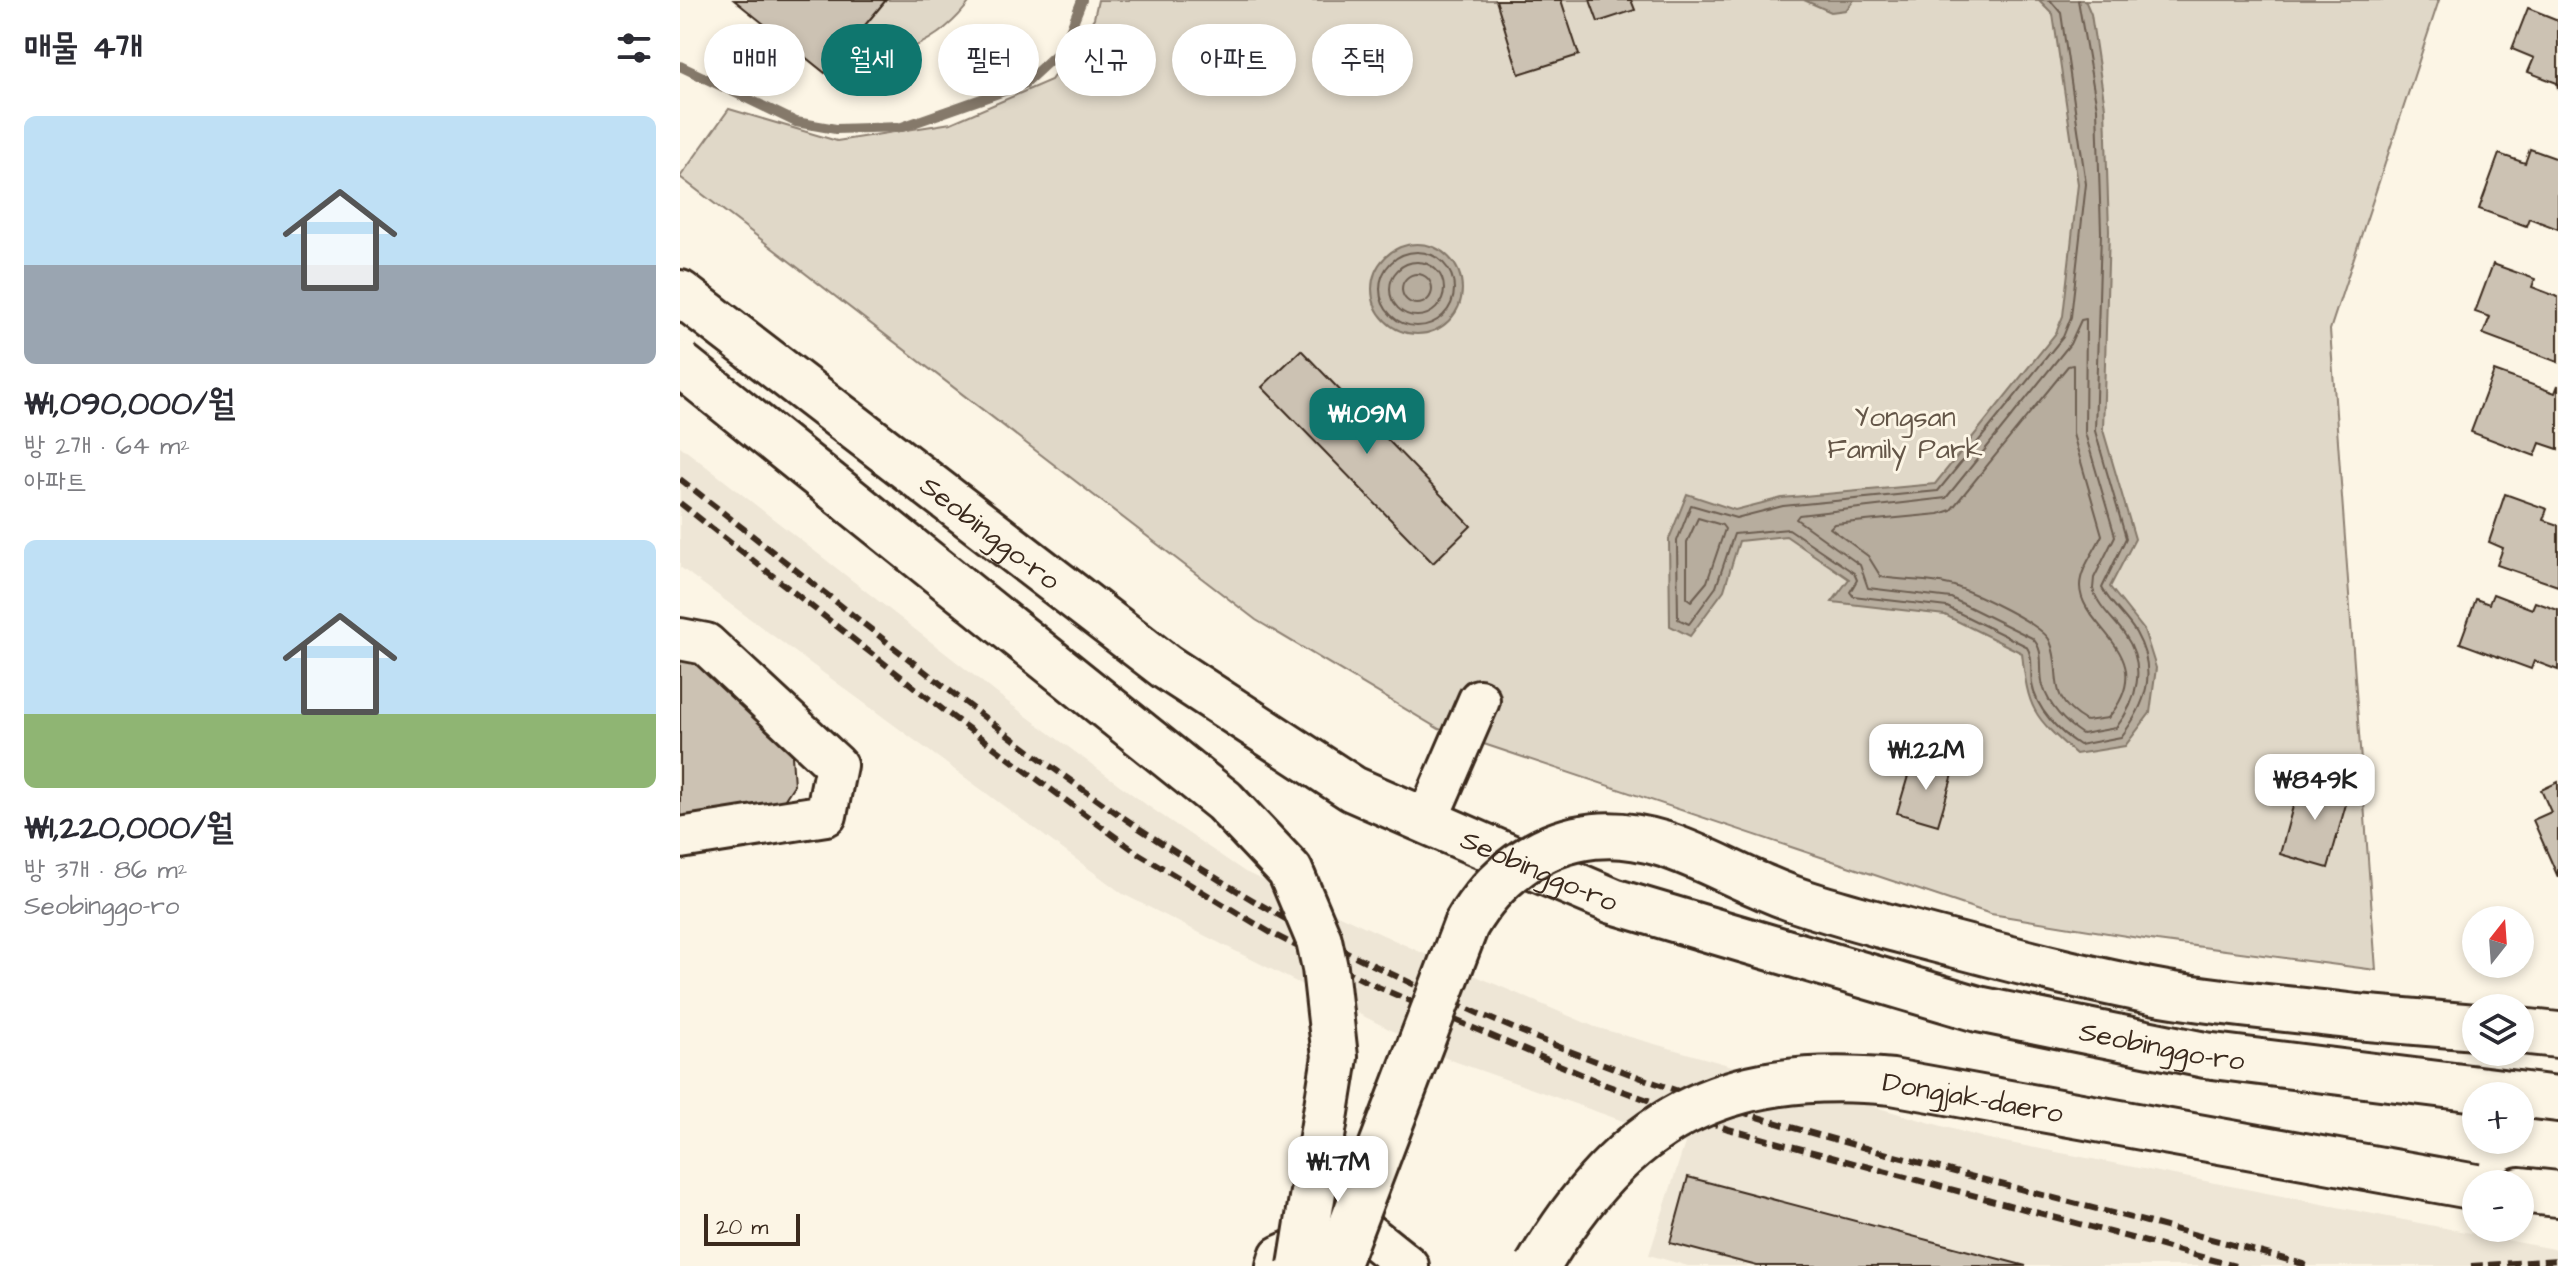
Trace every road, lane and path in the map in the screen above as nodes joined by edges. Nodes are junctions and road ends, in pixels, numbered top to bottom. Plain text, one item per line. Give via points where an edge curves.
1 (680, 293) edge
2 (680, 364) edge
3 (680, 639) edge
4 (1479, 700) dead end
5 (1427, 820) junction
6 (680, 838) edge
7 (2462, 1026) edge
8 (2534, 1032) edge
9 (2558, 1035) edge
10 (2556, 1098) edge
11 (2462, 1184) edge
12 (2534, 1191) edge
13 (2558, 1194) edge
14 (1277, 1266) edge
15 (1301, 1266) edge
16 (1336, 1266) edge
17 (1408, 1266) edge
18 (1538, 1266) edge

1 - 5 main road, Seobinggo-ro via 1166,667 1353,789
2 - 15 main road, bridge via 1224,801 1290,871 1322,952 1335,1047
3 - 6 street via 706,644 836,765 826,815
4 - 5 street
5 - 10 main road, Seobinggo-ro via 1613,901 1978,1009 2205,1055
7 - 16 main road, bridge via 2152,991 1880,924 1769,890 1655,842 1595,836 1576,840 1513,869 1492,886 1466,925
8 - 9 main road
11 - 18 main road, Dongjak-daero, bridge via 1892,1082 1785,1082 1706,1103 1628,1148 1571,1213
12 - 13 main road
14 - 17 street via 1280,1256 1323,1237 1368,1234

